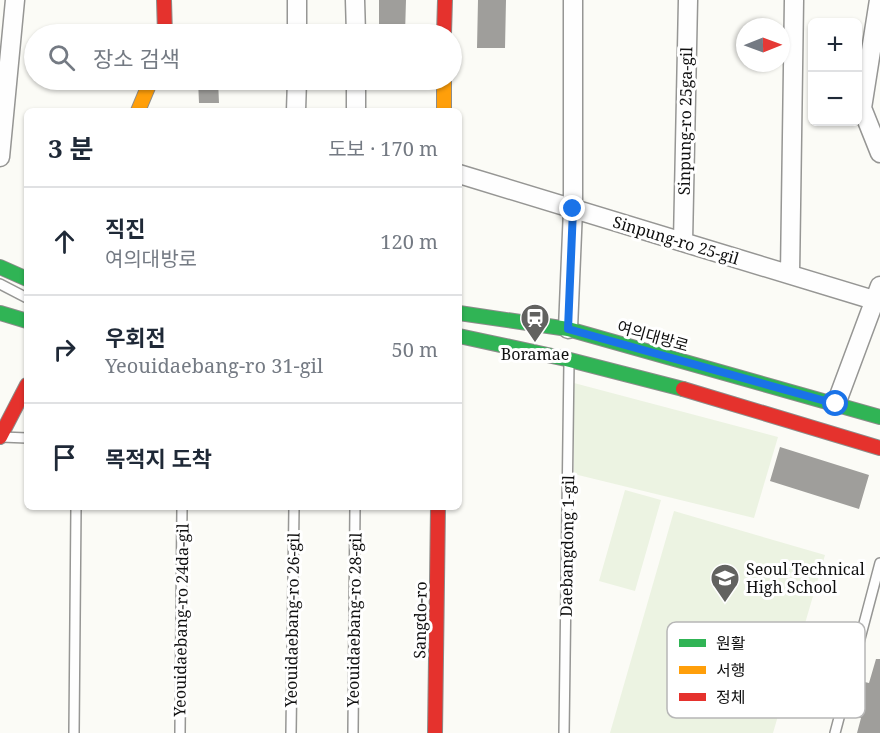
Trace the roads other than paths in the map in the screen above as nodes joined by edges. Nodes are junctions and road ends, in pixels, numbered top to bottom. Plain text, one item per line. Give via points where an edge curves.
1 (15, 0) edge
2 (164, 0) edge
3 (297, 0) edge
4 (355, 0) edge
5 (445, 0) edge
6 (573, 0) edge
7 (688, 0) edge
8 (794, 0) edge
9 (879, 0) edge
10 (165, 24) edge
11 (297, 24) edge
12 (356, 24) edge
13 (444, 24) edge
14 (147, 90) edge
15 (297, 90) edge
16 (356, 90) edge
17 (444, 90) edge
18 (139, 108) edge
19 (297, 108) edge
20 (356, 108) edge
21 (444, 108) edge
22 (880, 153) edge
23 (0, 157) edge
24 (462, 175) edge
25 (573, 209) junction
26 (683, 242) junction
27 (0, 267) edge
28 (790, 274) junction
29 (24, 278) edge
30 (0, 284) edge
31 (24, 296) edge
32 (878, 296) edge
33 (0, 313) edge
34 (462, 313) edge
35 (24, 320) edge
36 (568, 329) junction
37 (462, 337) edge
38 (569, 360) junction
39 (24, 391) edge
40 (836, 404) junction
41 (880, 417) edge
42 (0, 437) edge
43 (24, 438) edge
44 (880, 448) edge
45 (76, 510) edge
46 (182, 510) edge
47 (294, 510) edge
48 (355, 510) edge
49 (438, 510) edge
50 (880, 565) edge
51 (865, 622) edge
52 (839, 718) edge
53 (74, 733) edge
54 (180, 733) edge
55 (291, 733) edge
56 (353, 733) edge
57 (435, 733) edge
58 (564, 733) edge
59 (835, 733) edge

1 - 23 street
2 - 10 main road
3 - 11 street
4 - 12 street
5 - 13 main road
6 - 25 street
7 - 26 street, Sinpung-ro 25ga-gil
8 - 28 street
9 - 22 street via 862,108
14 - 18 main road
15 - 19 street
16 - 20 street
17 - 21 main road
24 - 25 street, Sinpung-ro 25-gil
25 - 26 street, Sinpung-ro 25-gil
25 - 36 street
26 - 28 street, Sinpung-ro 25-gil
27 - 29 main road
28 - 32 street, Sinpung-ro 25-gil
30 - 31 lane
32 - 40 street
33 - 35 main road
34 - 36 main road, 여의대방로
36 - 40 main road, 여의대방로
37 - 38 main road
38 - 44 main road via 712,397
38 - 58 lane, Daebangdong 1-gil
39 - 42 main road
40 - 41 main road, 여의대방로
42 - 43 lane
45 - 53 lane
46 - 54 lane, Yeouidaebang-ro 24da-gil
47 - 55 lane, Yeouidaebang-ro 26-gil
48 - 56 lane, Yeouidaebang-ro 28-gil
49 - 57 main road, Sangdo-ro
50 - 51 lane
52 - 59 lane

